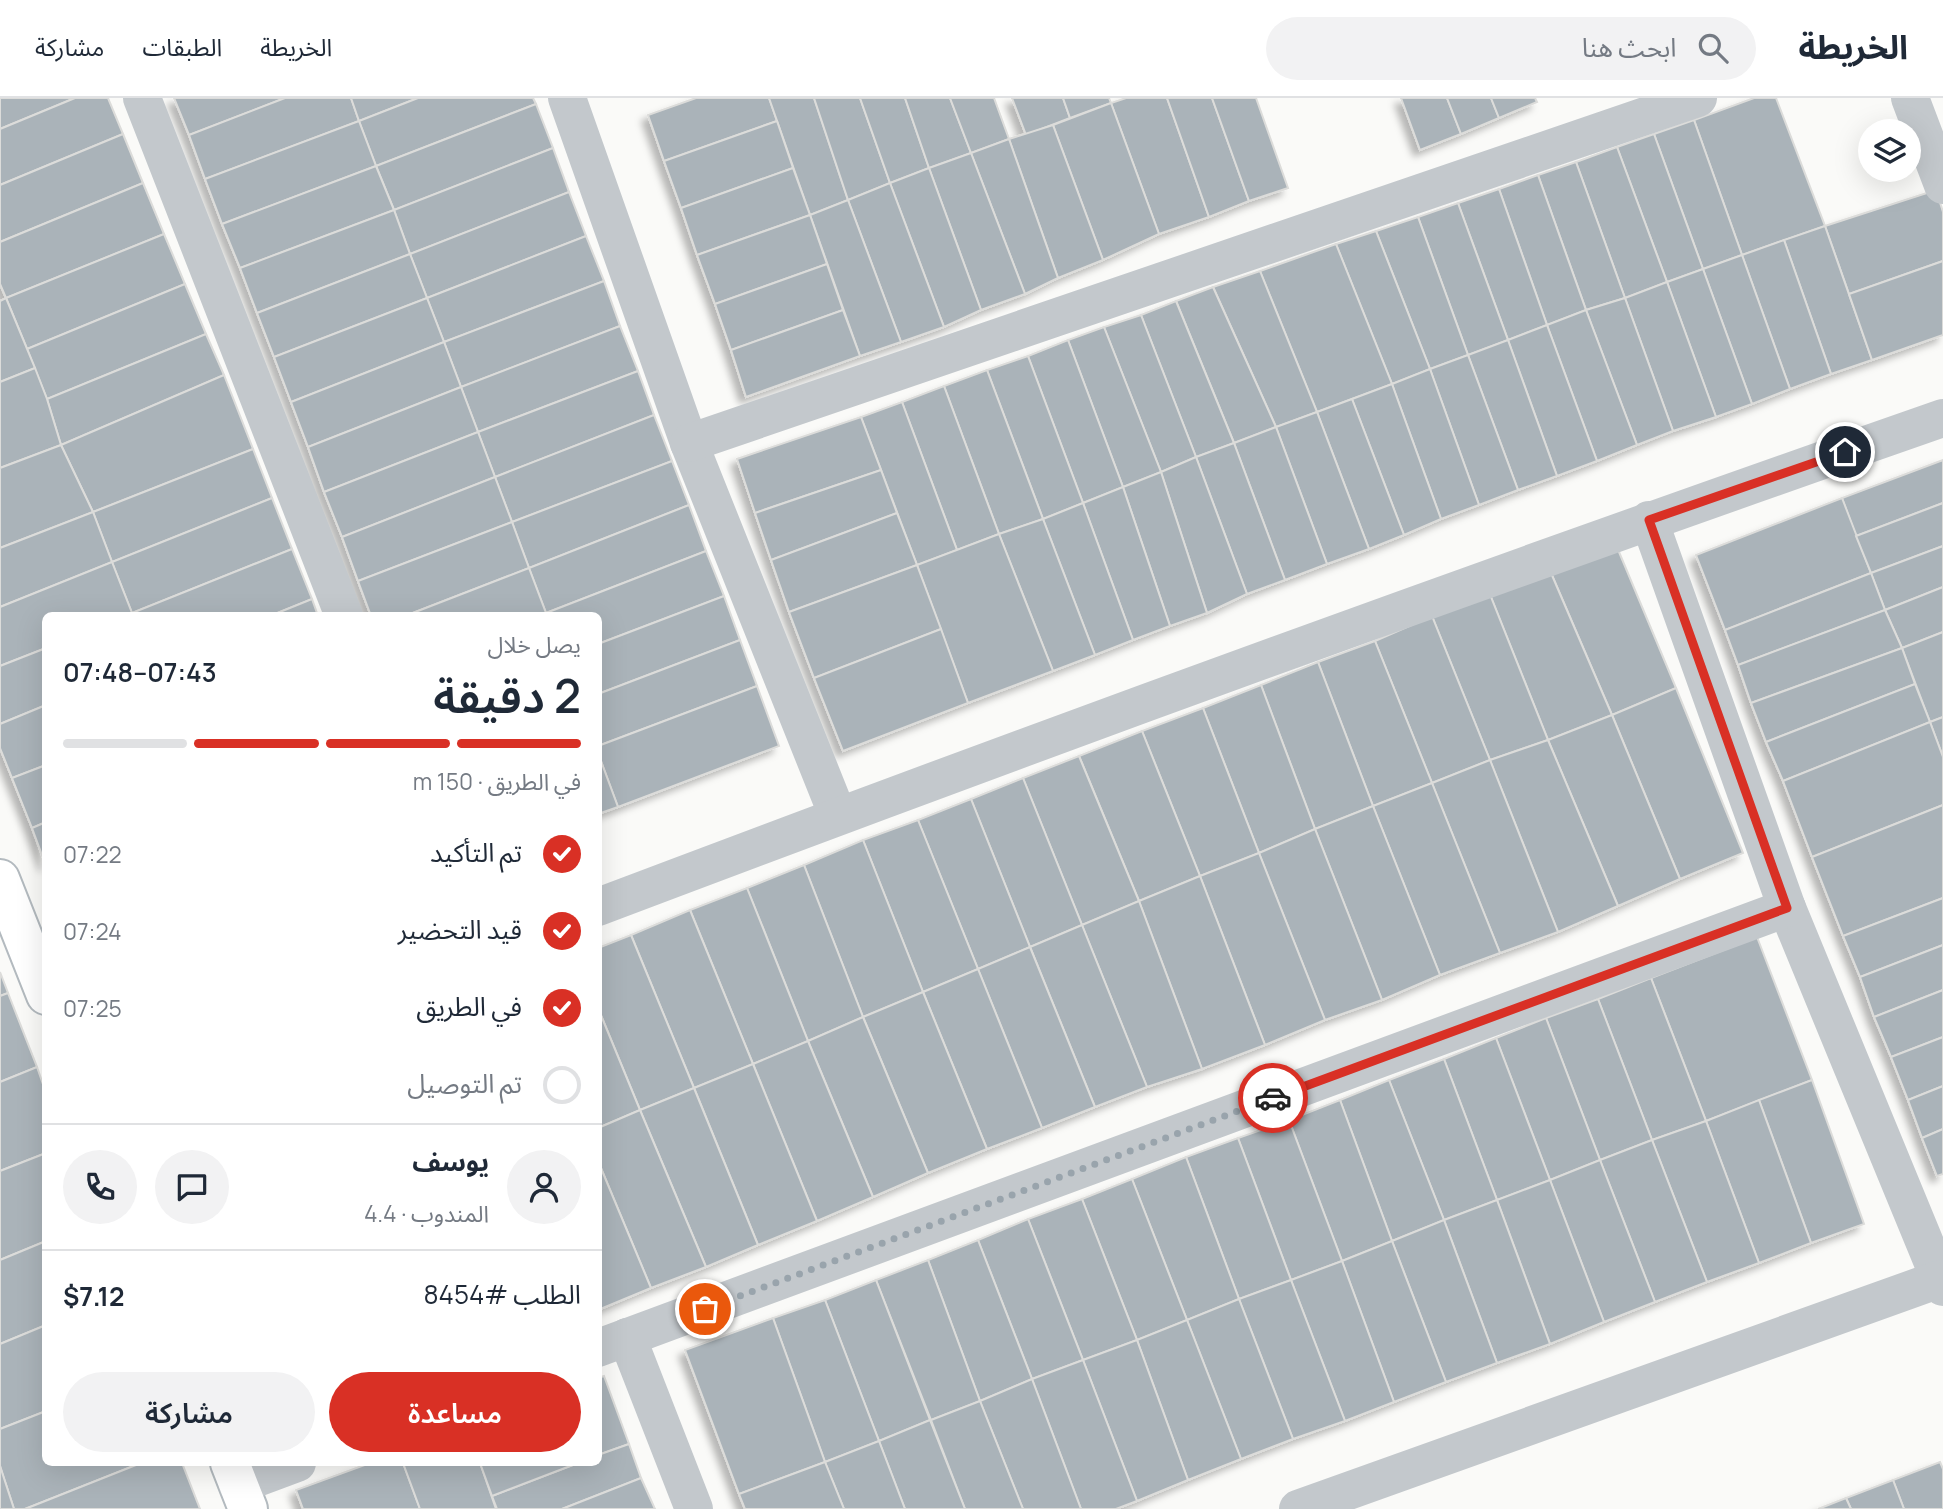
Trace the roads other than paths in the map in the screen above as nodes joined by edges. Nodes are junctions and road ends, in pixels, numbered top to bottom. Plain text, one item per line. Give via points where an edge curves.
1 (142, 98) edge
2 (567, 98) edge
3 (1698, 98) edge
4 (1910, 98) edge
5 (1943, 185) edge
6 (1943, 418) edge
7 (689, 443) junction
8 (1649, 520) junction
9 (342, 612) edge
10 (838, 816) junction
11 (0, 879) edge
12 (602, 905) edge
13 (1787, 908) junction
14 (42, 985) edge
15 (1941, 1283) edge
16 (613, 1343) edge
17 (289, 1466) edge
18 (239, 1486) edge
19 (694, 1509) edge
20 (1298, 1509) edge

1 - 9 street
2 - 7 street
3 - 7 street
4 - 5 street
6 - 8 street
7 - 10 street
8 - 10 street
8 - 13 street
10 - 12 street
11 - 14 street
13 - 15 street
13 - 16 street
15 - 20 street
16 - 19 street
17 - 18 street

